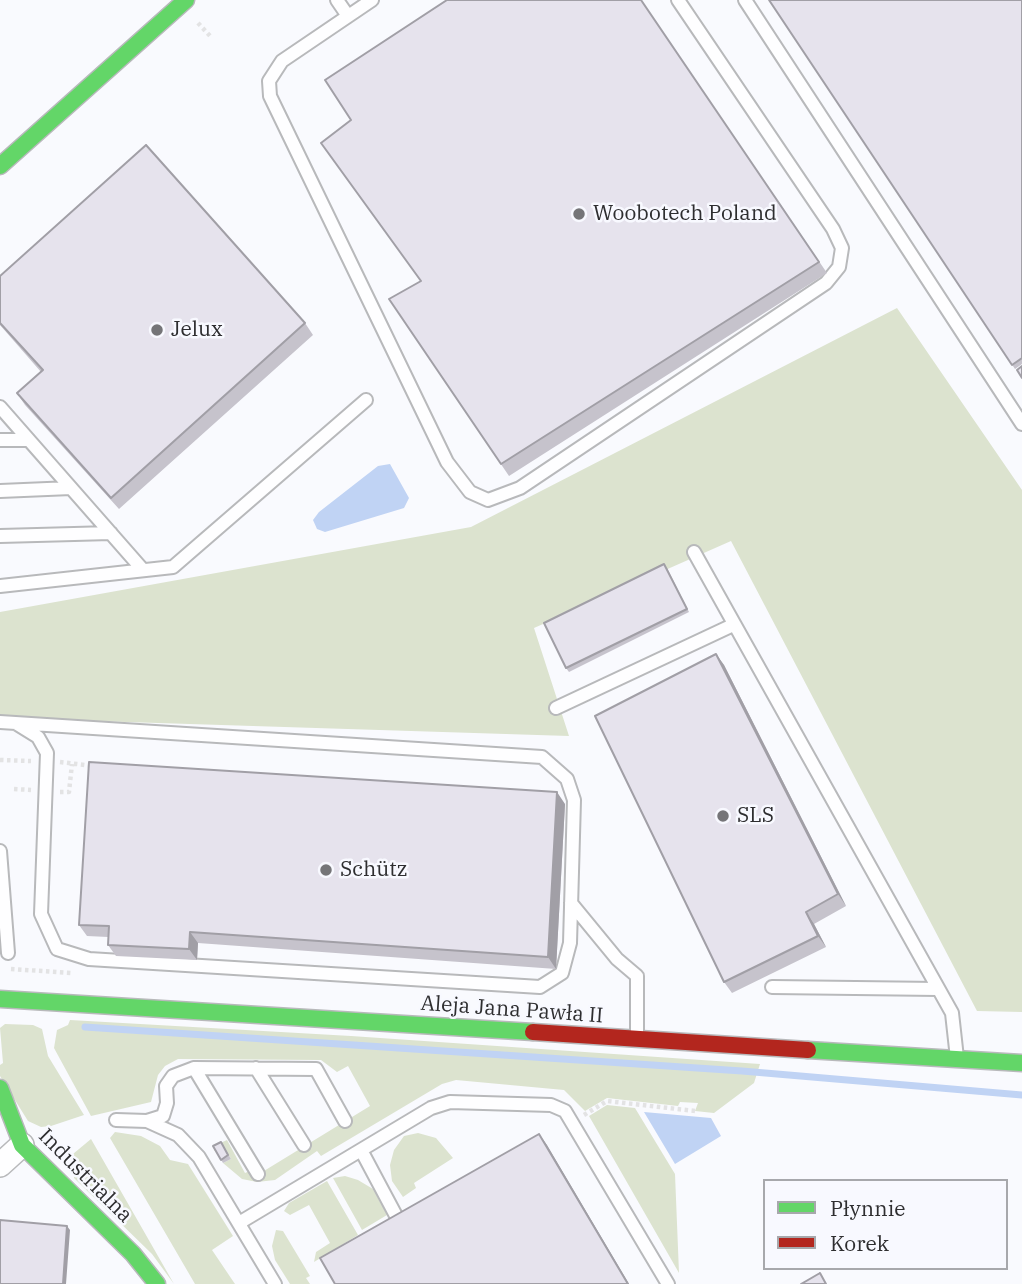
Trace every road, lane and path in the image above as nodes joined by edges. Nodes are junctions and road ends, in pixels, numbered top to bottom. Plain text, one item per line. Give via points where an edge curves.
1 (186, 0) edge
2 (337, 0) edge
3 (372, 0) edge
4 (678, 0) edge
5 (746, 0) edge
6 (348, 16) junction
7 (0, 166) edge
8 (366, 400) dead end
9 (0, 407) edge
10 (1022, 424) edge
11 (0, 440) edge
12 (29, 440) junction
13 (71, 488) junction
14 (0, 491) edge
15 (111, 533) junction
16 (0, 537) edge
17 (694, 552) dead end
18 (143, 570) junction
19 (0, 586) edge
20 (733, 625) junction
21 (556, 708) dead end
22 (0, 722) edge
23 (17, 724) junction
24 (0, 851) edge
25 (571, 903) junction
26 (8, 953) dead end
27 (0, 968) edge
28 (79, 974) dead end
29 (772, 988) dead end
30 (939, 989) junction
31 (0, 999) edge
32 (637, 1039) junction
33 (957, 1058) junction
34 (1022, 1063) edge
35 (194, 1068) junction
36 (257, 1068) junction
37 (0, 1088) edge
38 (695, 1111) dead end
39 (116, 1120) dead end
40 (146, 1121) junction
41 (345, 1121) dead end
42 (572, 1123) junction
43 (22, 1145) junction
44 (304, 1145) dead end
45 (361, 1150) junction
46 (0, 1165) edge
47 (258, 1174) dead end
48 (239, 1223) junction
49 (402, 1227) edge
50 (157, 1284) edge
51 (275, 1284) edge
52 (668, 1284) edge

1 - 7 street
2 - 6 lane
3 - 6 lane
4 - 6 lane via 833,229 842,248 839,267 826,283 531,481 509,495 488,500 470,492 447,462 270,96 269,81 282,61
5 - 10 lane
8 - 18 lane via 173,567
9 - 12 lane
11 - 12 lane
12 - 13 lane
13 - 14 lane
13 - 15 lane
15 - 16 lane
15 - 18 lane
17 - 20 lane
18 - 19 lane
20 - 21 lane
20 - 30 lane
22 - 23 lane
23 - 25 lane via 542,757 567,779 574,800
23 - 25 lane via 38,737 47,752 41,914 57,949 89,958 540,987 562,973 570,943
24 - 26 lane
25 - 32 lane via 637,976
27 - 28 path
29 - 30 lane
30 - 33 lane via 951,1013
31 - 32 street, Aleja Jana Pawła II
32 - 33 street, Aleja Jana Pawła II
33 - 34 street, Aleja Jana Pawła II
35 - 36 lane
35 - 40 lane via 173,1076 166,1086 163,1116
35 - 47 lane
36 - 41 lane via 316,1069
36 - 44 lane
37 - 43 street, Industrialna
38 - 42 path via 607,1101
39 - 40 lane
40 - 48 lane via 178,1135 199,1157
42 - 45 lane via 565,1111 551,1105 450,1102 431,1108
42 - 52 lane
43 - 46 street
43 - 50 street, Industrialna via 133,1254
45 - 48 lane
45 - 49 lane
48 - 51 lane

